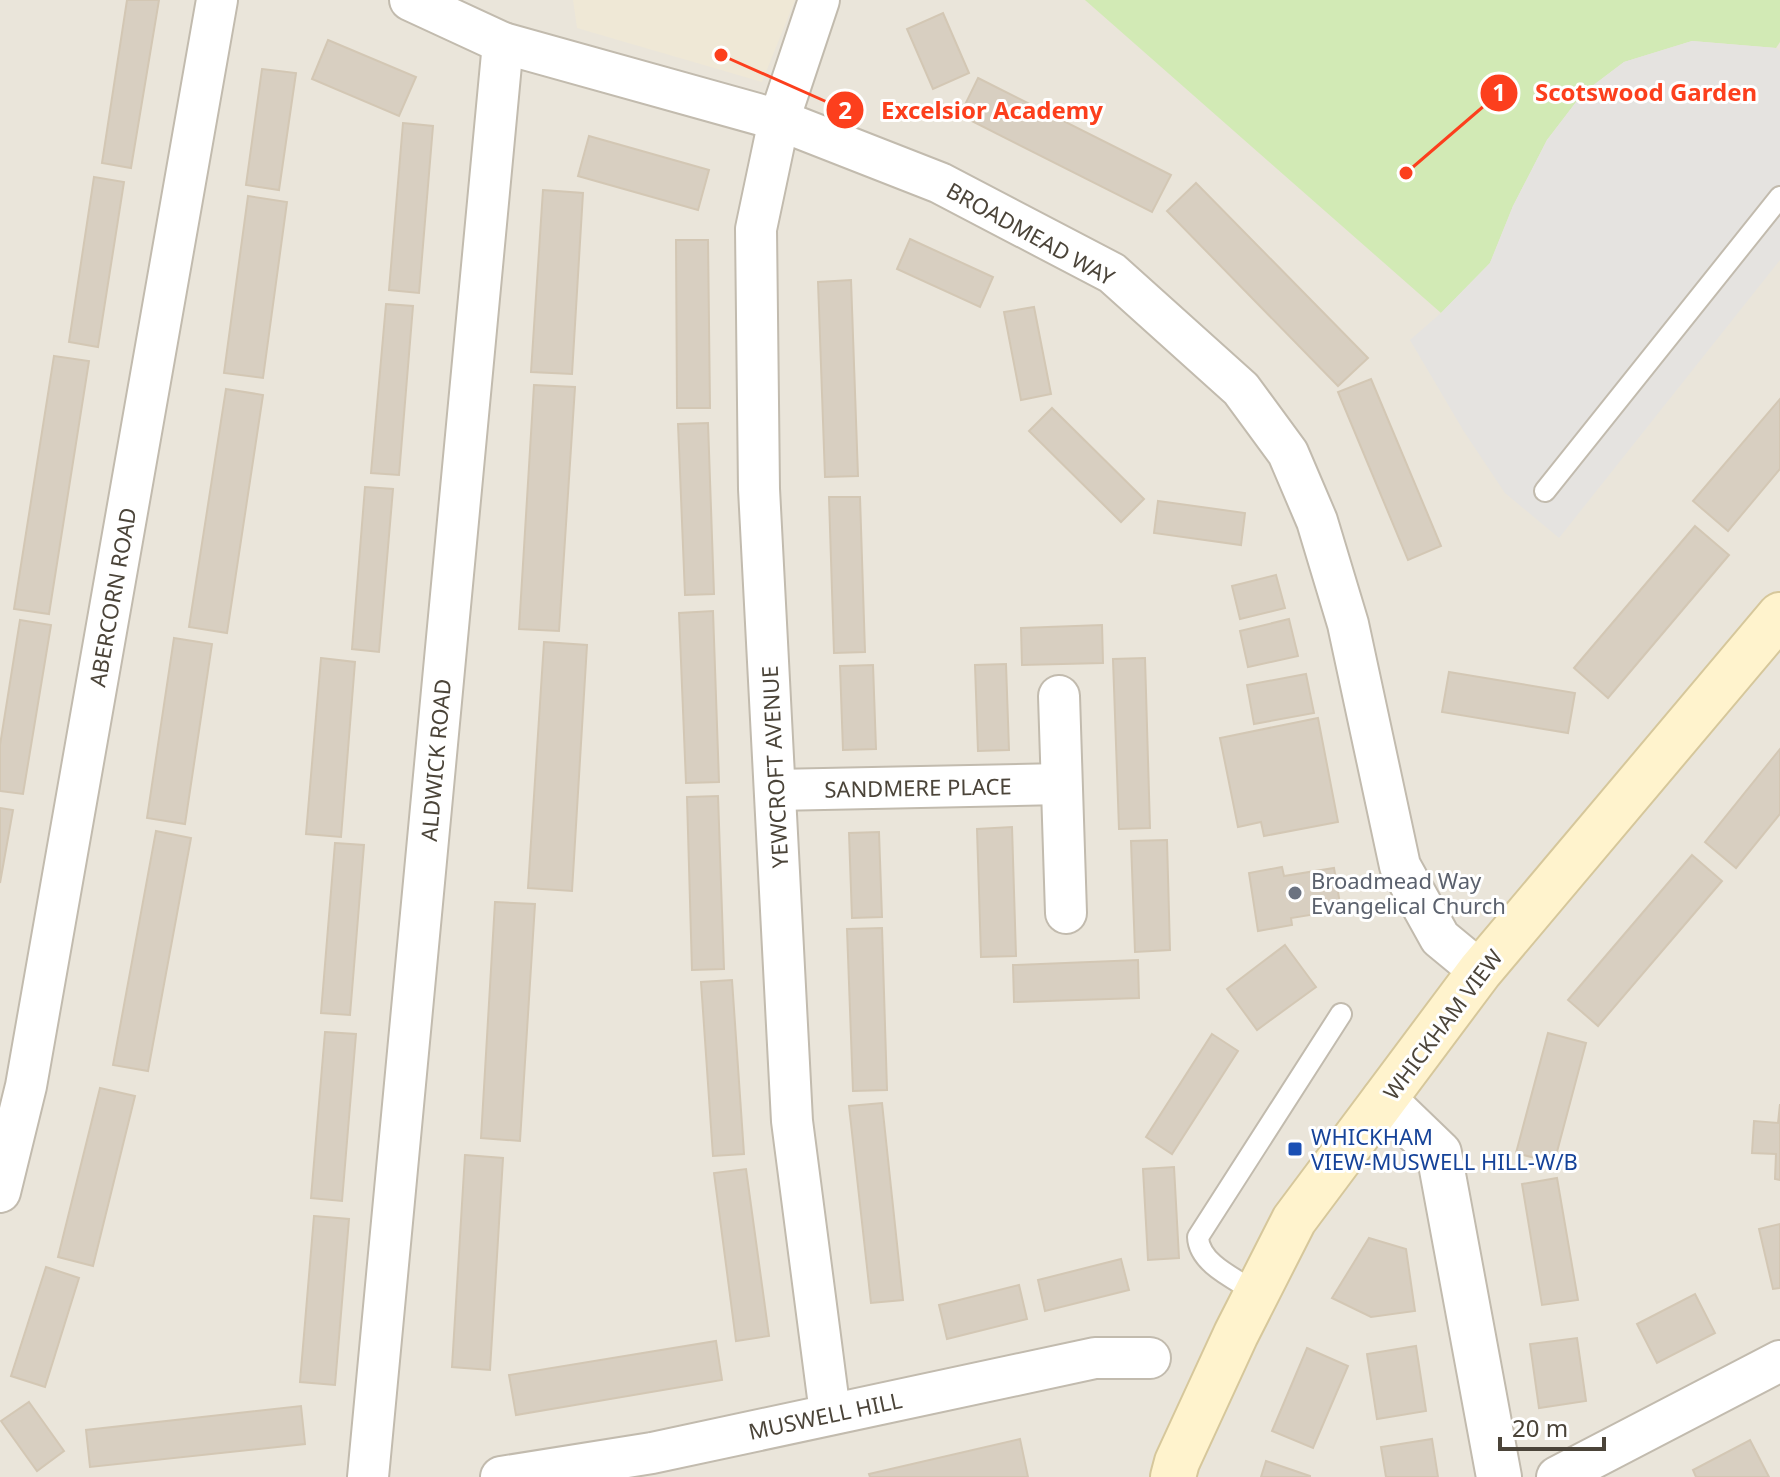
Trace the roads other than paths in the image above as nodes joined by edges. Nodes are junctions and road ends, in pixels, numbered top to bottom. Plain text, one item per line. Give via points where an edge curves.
1 (217, 0) edge
2 (410, 0) edge
3 (819, 0) edge
4 (503, 43) junction
5 (779, 120) junction
6 (1780, 197) edge
7 (1545, 491) dead end
8 (1780, 615) edge
9 (1059, 696) dead end
10 (1061, 784) junction
11 (775, 790) junction
12 (1066, 913) dead end
13 (1480, 971) junction
14 (1341, 1014) dead end
15 (1384, 1100) junction
16 (0, 1192) edge
17 (1257, 1293) junction
18 (1150, 1358) dead end
19 (1780, 1361) edge
20 (830, 1413) junction
21 (368, 1477) edge
22 (501, 1477) edge
23 (1173, 1477) edge
24 (1499, 1477) edge
25 (1557, 1477) edge

1 - 16 street, ABERCORN ROAD via 26,1086
2 - 4 street, BROADMEAD WAY
3 - 5 street, YEWCROFT AVENUE
4 - 5 street, BROADMEAD WAY
4 - 21 street, ALDWICK ROAD
5 - 11 street, YEWCROFT AVENUE via 756,229 759,489
5 - 13 street, BROADMEAD WAY via 940,183 1112,273 1241,389 1288,453 1317,521 1348,624 1400,866 1440,938
6 - 7 lane
8 - 13 main road, WHICKHAM VIEW
9 - 10 street
10 - 11 street, SANDMERE PLACE
10 - 12 street
11 - 20 street, YEWCROFT AVENUE via 792,1121
13 - 15 main road, WHICKHAM VIEW
14 - 17 lane via 1198,1237 1204,1257
15 - 17 main road, WHICKHAM VIEW via 1294,1220
15 - 24 street via 1439,1153
17 - 23 main road, WHICKHAM VIEW
18 - 20 street, MUSWELL HILL via 1095,1358
19 - 25 street
20 - 22 street, MUSWELL HILL via 652,1453

